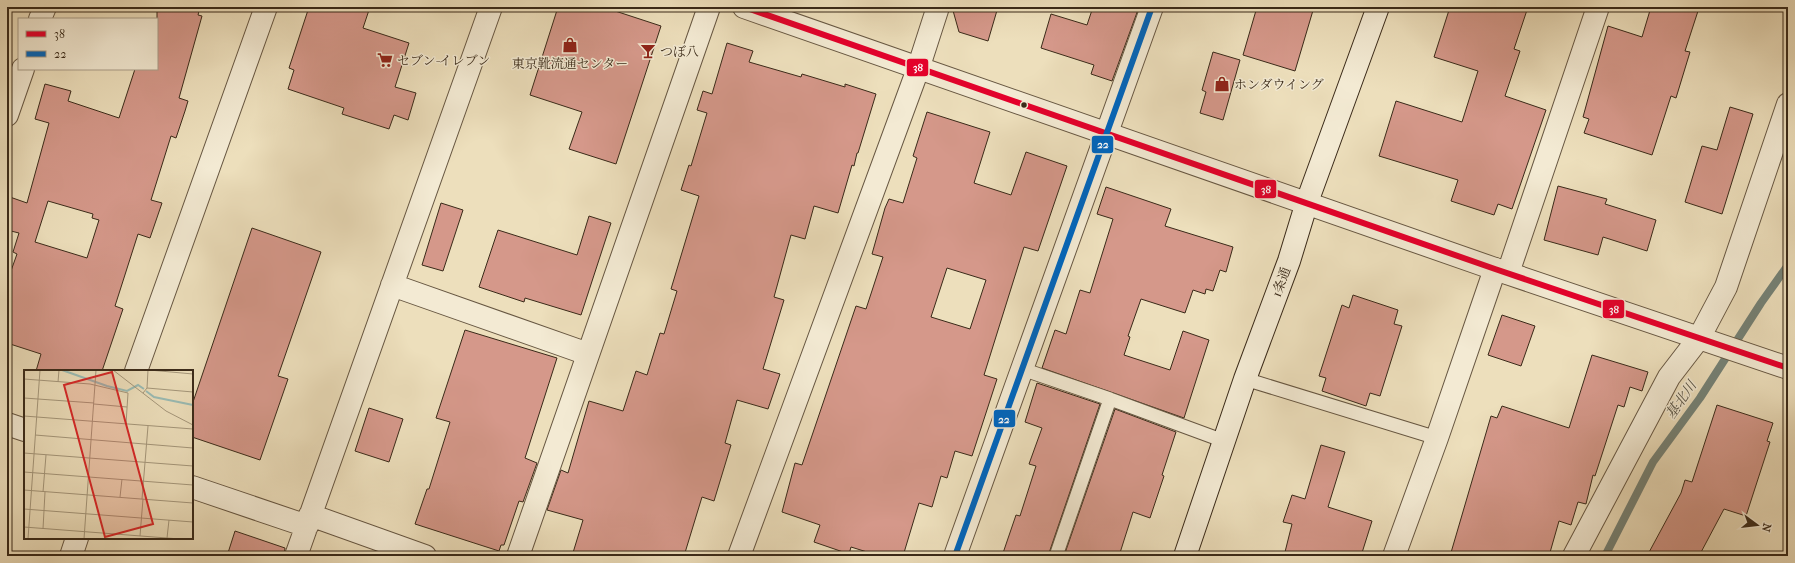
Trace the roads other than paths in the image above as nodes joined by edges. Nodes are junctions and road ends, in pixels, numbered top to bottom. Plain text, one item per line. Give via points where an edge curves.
1 (44, 7) edge
2 (266, 7) edge
3 (491, 7) edge
4 (709, 7) edge
5 (744, 7) edge
6 (938, 7) edge
7 (1152, 7) edge
8 (1378, 7) edge
9 (1598, 7) edge
10 (40, 18) edge
11 (918, 69) junction
12 (23, 70) edge
13 (1788, 104) edge
14 (7, 115) edge
15 (1106, 134) junction
16 (1308, 202) junction
17 (1502, 271) junction
18 (392, 285) junction
19 (1707, 341) junction
20 (588, 354) junction
21 (1788, 368) edge
22 (1022, 369) junction
23 (136, 370) edge
24 (1246, 380) junction
25 (1110, 400) junction
26 (7, 424) edge
27 (24, 430) edge
28 (1437, 438) junction
29 (1224, 441) junction
30 (193, 487) edge
31 (309, 521) junction
32 (77, 539) edge
33 (70, 556) edge
34 (296, 556) edge
35 (425, 556) edge
36 (518, 556) edge
37 (739, 556) edge
38 (955, 556) edge
39 (1056, 556) edge
40 (1185, 556) edge
41 (1394, 556) edge
42 (1574, 556) edge

1 - 10 street
2 - 23 street
3 - 18 street
4 - 20 street
5 - 11 street
6 - 11 street
7 - 15 street
8 - 16 street, 1条通
9 - 17 street
11 - 15 street
11 - 37 street
12 - 14 street
13 - 19 street
15 - 16 street
15 - 22 street
16 - 17 street
16 - 24 street, 1条通
17 - 19 street
17 - 28 street
18 - 20 street
18 - 31 street
19 - 21 street
19 - 42 street via 1669,376
20 - 36 street
22 - 25 lane
22 - 38 street
24 - 28 lane
24 - 29 street, 1条通
25 - 29 lane
25 - 39 lane
26 - 27 street
28 - 41 street
29 - 40 street, 1条通
30 - 31 street
31 - 34 street
31 - 35 street
32 - 33 street

